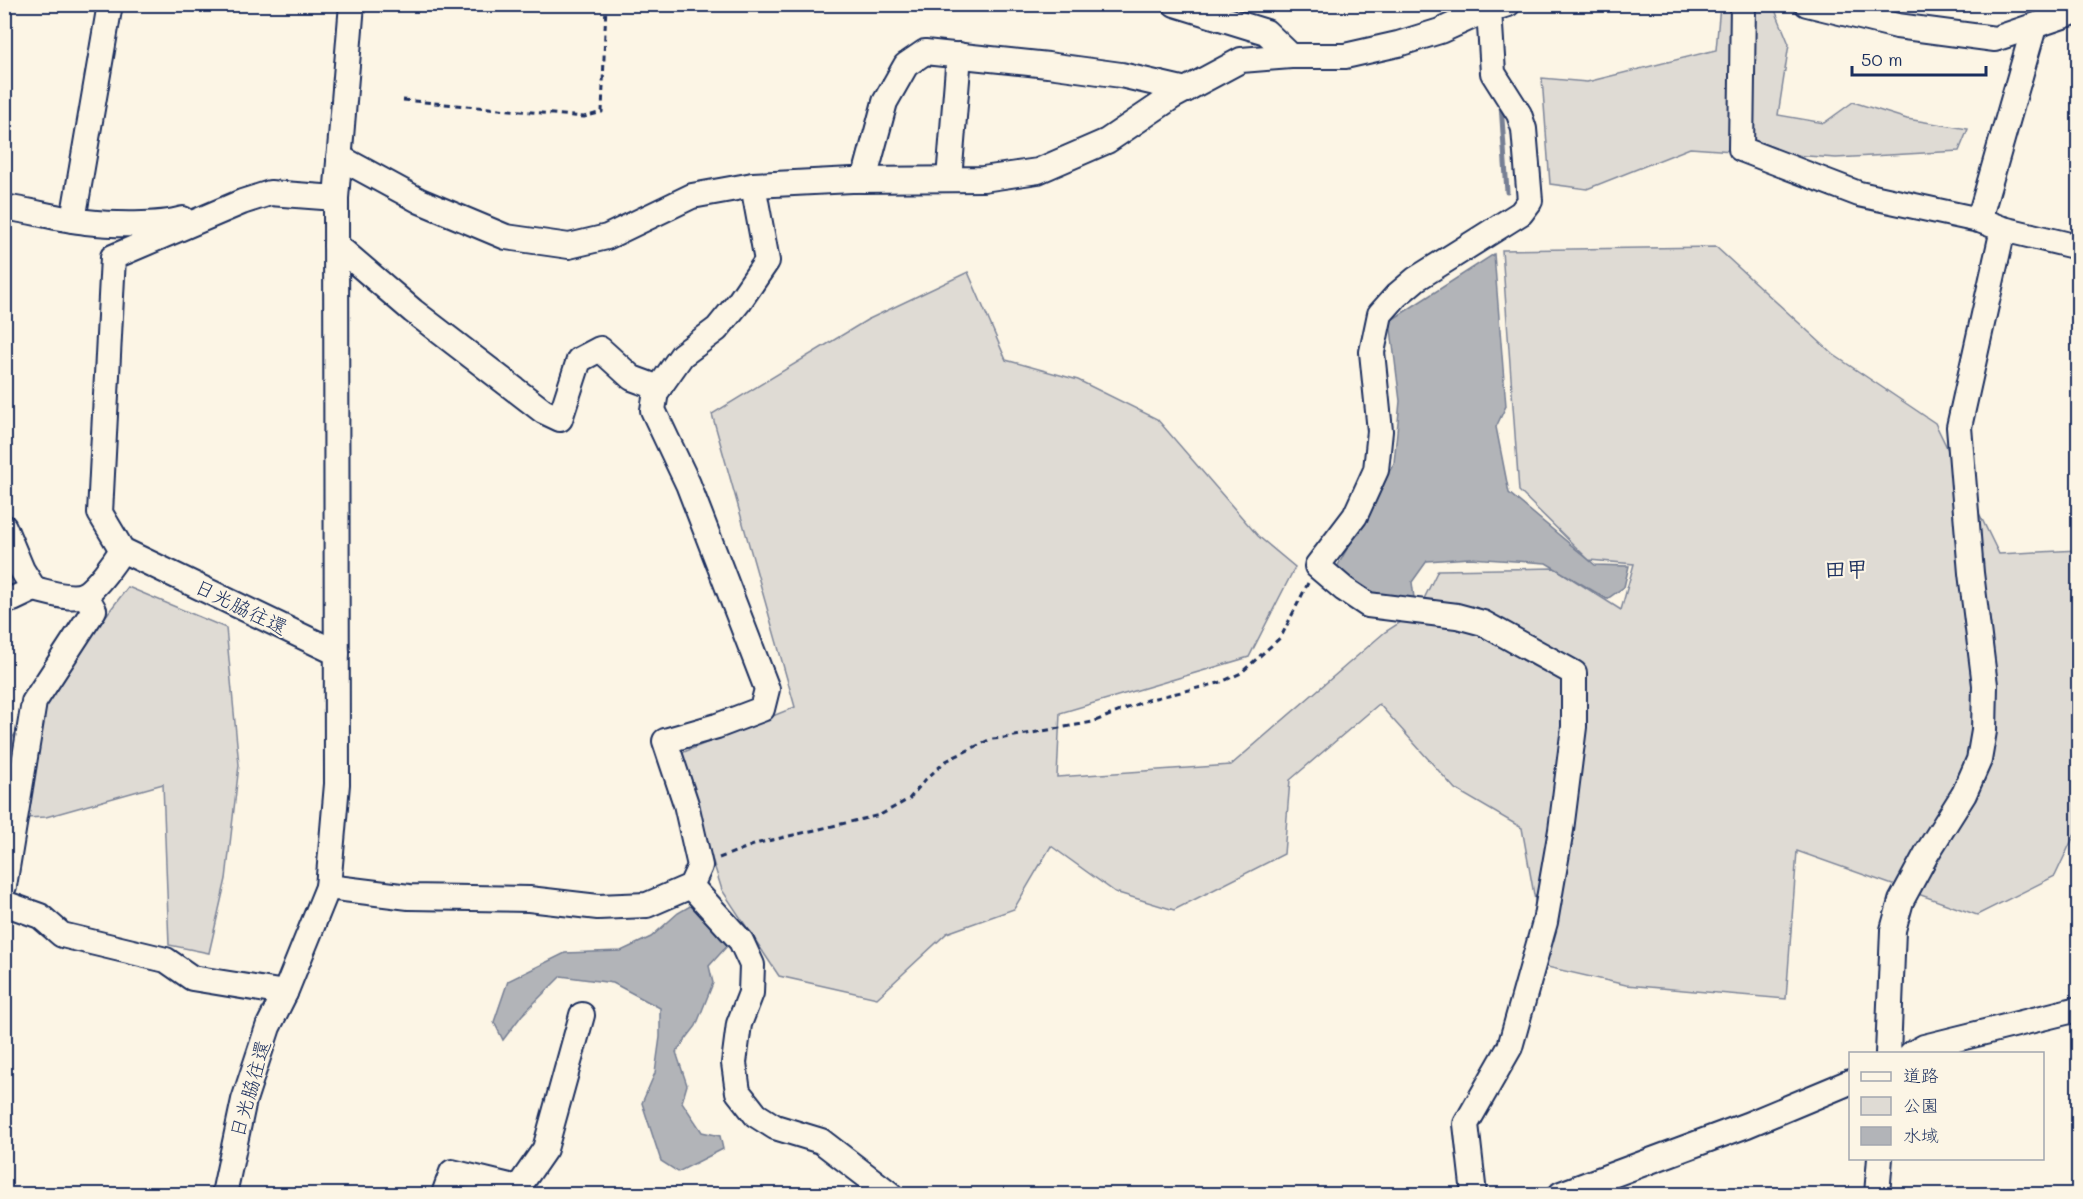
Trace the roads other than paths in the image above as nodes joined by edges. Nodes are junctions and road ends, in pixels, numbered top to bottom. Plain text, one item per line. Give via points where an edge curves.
1 (110, 4) edge
2 (352, 4) edge
3 (1175, 4) edge
4 (1743, 4) edge
5 (1807, 4) edge
6 (1490, 8) edge
7 (2079, 11) edge
8 (2034, 27) junction
9 (959, 55) junction
10 (1291, 56) junction
11 (1186, 90) junction
12 (339, 156) junction
13 (949, 179) junction
14 (864, 180) junction
15 (753, 185) junction
16 (336, 198) junction
17 (242, 202) junction
18 (4, 207) edge
19 (73, 220) junction
20 (1979, 220) junction
21 (2003, 230) junction
22 (336, 245) junction
23 (2079, 247) edge
24 (659, 388) junction
25 (4, 527) edge
26 (122, 550) junction
27 (34, 589) junction
28 (85, 594) junction
29 (4, 598) edge
30 (337, 653) junction
31 (695, 876) junction
32 (4, 886) edge
33 (328, 887) junction
34 (4, 903) edge
35 (285, 993) junction
36 (2079, 1009) edge
37 (582, 1015) dead end
38 (1888, 1052) edge
39 (1913, 1052) edge
40 (1849, 1083) edge
41 (1880, 1160) edge
42 (224, 1194) edge
43 (444, 1194) edge
44 (890, 1194) edge
45 (1474, 1194) edge
46 (1561, 1194) edge
47 (1877, 1194) edge

1 - 19 street
2 - 12 street
3 - 10 street via 1266,32
4 - 20 street via 1742,149 1859,194
5 - 8 street via 1897,26 1995,39
6 - 10 street via 1440,31 1398,44 1345,56
6 - 45 street via 1493,73 1524,129 1530,201 1521,213 1416,279 1380,314 1372,352 1380,430 1376,470 1355,516 1317,566 1368,605 1483,623 1574,673 1574,727 1545,922 1510,1047 1466,1124
7 - 8 street
8 - 20 street
9 - 11 street via 1121,75
9 - 13 street
9 - 14 street via 925,52 906,65 885,102
10 - 11 street via 1241,60
11 - 13 street via 1107,141 1038,171 983,179
12 - 15 street via 420,201 506,237 569,246 607,237 692,196
12 - 16 street
13 - 14 street
14 - 15 street
15 - 24 street via 767,261 717,329 682,355
16 - 17 street via 270,194
16 - 22 street
17 - 19 street via 174,221
17 - 26 street via 113,257 100,513
18 - 19 street
20 - 21 street
21 - 23 street
21 - 38 street via 1959,427 1985,685 1984,730 1979,760 1964,794 1901,901 1893,930
22 - 24 street via 413,311 543,411 560,419 579,360 600,349 632,378
22 - 30 street
24 - 31 street via 653,410 688,484 767,689 762,709 665,741 686,804
25 - 27 street
26 - 28 street
26 - 30 street, 日光脇往還
27 - 28 street via 69,596
27 - 29 street via 14,599
28 - 32 street via 94,610 34,702
30 - 33 street, 日光脇往還 via 337,784
31 - 33 street via 647,904 598,907 529,899 409,897
31 - 44 street via 741,941 752,965 751,993 739,1024 734,1063 738,1092 756,1114 775,1127 820,1141
33 - 35 street, 日光脇往還
34 - 35 street via 40,916 62,935 166,960 192,978
35 - 42 street, 日光脇往還 via 268,1027 244,1100
36 - 39 street
37 - 43 street via 545,1149 518,1188 452,1172
40 - 46 street
41 - 47 street

